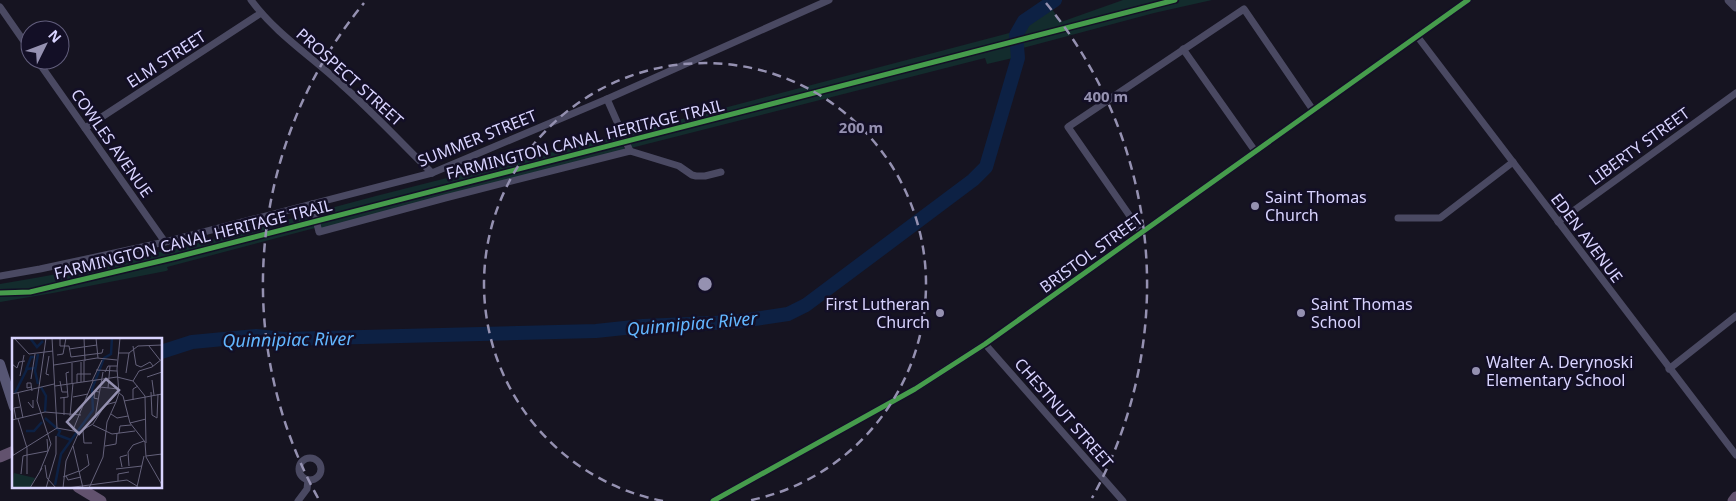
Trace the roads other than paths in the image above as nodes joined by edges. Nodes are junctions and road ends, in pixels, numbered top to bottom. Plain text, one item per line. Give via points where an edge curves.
1 (251, 0) edge
2 (829, 0) edge
3 (1468, 0) edge
4 (1729, 0) edge
5 (1736, 7) edge
6 (0, 8) edge
7 (261, 13) junction
8 (20, 36) edge
9 (1418, 36) junction
10 (1183, 50) junction
11 (44, 70) edge
12 (1736, 93) edge
13 (607, 99) junction
14 (1313, 110) junction
15 (85, 128) junction
16 (630, 151) junction
17 (1254, 151) junction
18 (1513, 162) junction
19 (721, 172) dead end
20 (432, 174) junction
21 (312, 204) junction
22 (1398, 218) dead end
23 (1558, 222) junction
24 (1141, 232) junction
25 (165, 242) junction
26 (0, 276) edge
27 (1736, 316) edge
28 (985, 344) junction
29 (1, 368) edge
30 (1669, 369) junction
31 (12, 400) edge
32 (12, 452) edge
33 (1736, 455) edge
34 (0, 457) edge
35 (308, 480) dead end
36 (80, 488) edge
37 (1736, 497) edge
38 (101, 501) edge
39 (298, 501) edge
40 (713, 501) edge
41 (1123, 501) edge
42 (1733, 501) edge

1 - 7 street, PROSPECT STREET
2 - 13 street, SUMMER STREET
3 - 9 street, BRISTOL STREET
4 - 5 street
6 - 8 street
7 - 15 street, ELM STREET
7 - 20 street, PROSPECT STREET via 342,84
9 - 14 street, BRISTOL STREET
9 - 18 street, EDEN AVENUE
10 - 14 street via 1244,9
10 - 17 street
10 - 24 street via 1068,127
11 - 15 street, COWLES AVENUE
12 - 23 street, LIBERTY STREET
13 - 16 street
13 - 20 street, SUMMER STREET
14 - 17 street, BRISTOL STREET
15 - 25 street, COWLES AVENUE
16 - 19 street via 679,166 696,176
16 - 21 street via 319,232
17 - 24 street, BRISTOL STREET
18 - 22 street via 1440,218
18 - 23 street, EDEN AVENUE
20 - 21 street, SUMMER STREET
21 - 25 street, SUMMER STREET
23 - 30 street, EDEN AVENUE
24 - 28 street, BRISTOL STREET
25 - 26 street, SUMMER STREET
27 - 30 street
28 - 40 street, BRISTOL STREET via 915,389
28 - 41 street, CHESTNUT STREET
29 - 31 main road
30 - 33 street, EDEN AVENUE
32 - 34 highway
35 - 39 street via 307,489
36 - 38 highway
37 - 42 highway

